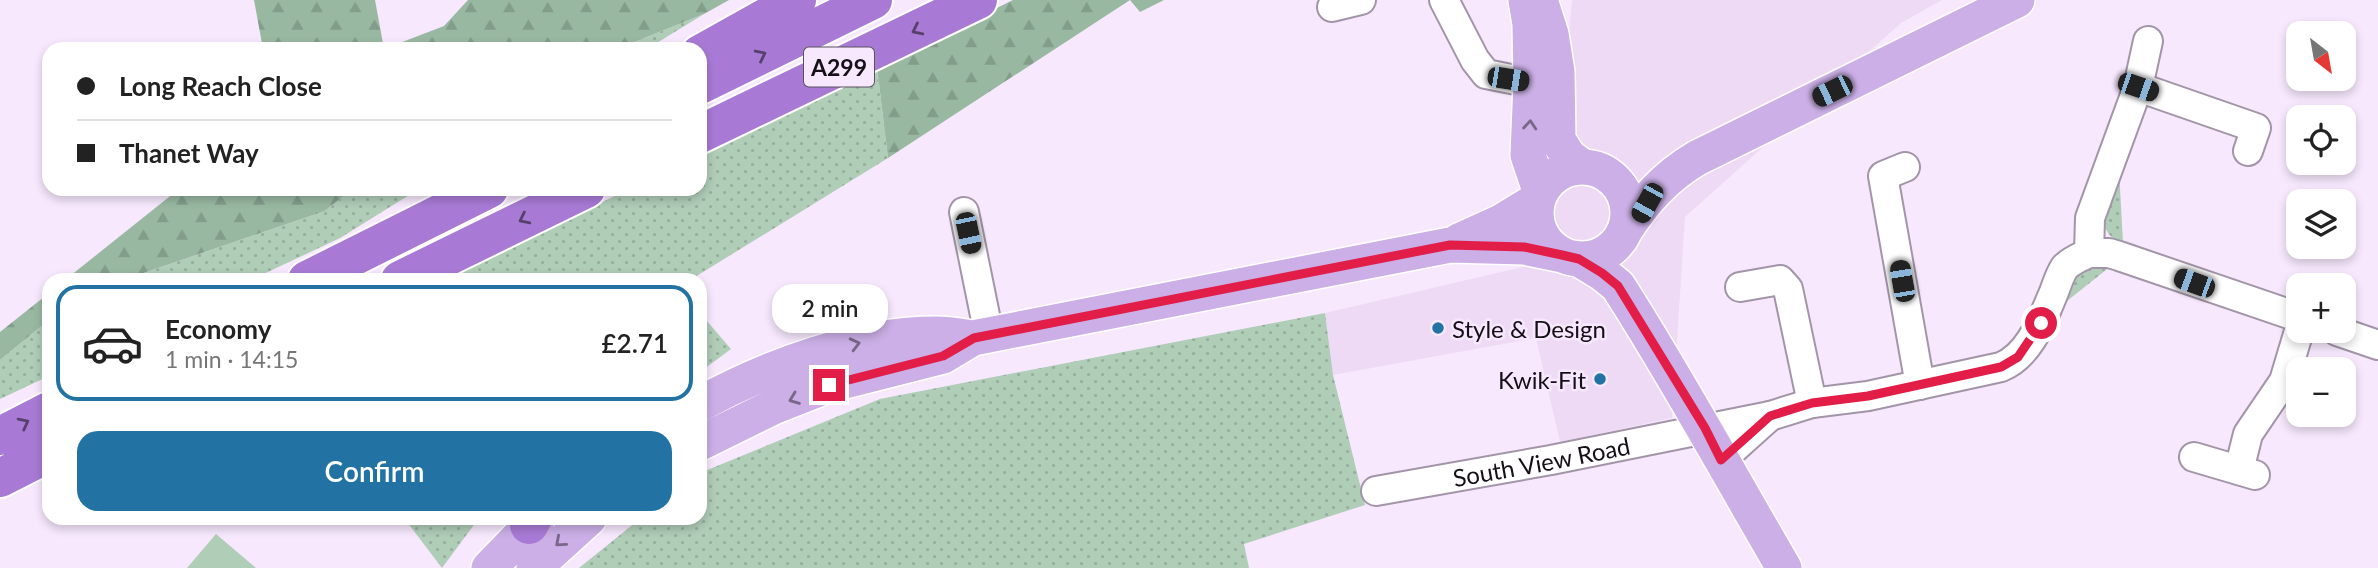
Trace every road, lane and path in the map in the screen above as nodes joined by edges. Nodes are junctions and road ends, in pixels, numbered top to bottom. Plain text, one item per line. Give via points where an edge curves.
1 (797, 0) edge
2 (873, 0) edge
3 (978, 0) edge
4 (1361, 0) edge
5 (1444, 0) edge
6 (1526, 0) edge
7 (1539, 0) edge
8 (2017, 0) edge
9 (1332, 7) dead end
10 (2148, 41) dead end
11 (707, 50) edge
12 (707, 82) edge
13 (1531, 83) junction
14 (2138, 87) junction
15 (707, 131) edge
16 (2248, 151) dead end
17 (1697, 159) junction
18 (1905, 167) dead end
19 (1595, 170) junction
20 (1654, 191) junction
21 (1539, 195) junction
22 (459, 196) edge
23 (475, 196) edge
24 (572, 196) edge
25 (964, 212) dead end
26 (1623, 234) junction
27 (384, 241) junction
28 (1450, 245) junction
29 (2089, 253) junction
30 (1571, 257) junction
31 (321, 273) edge
32 (414, 273) edge
33 (1629, 276) junction
34 (1740, 287) dead end
35 (2286, 313) edge
36 (1638, 318) junction
37 (981, 336) junction
38 (2356, 337) edge
39 (2295, 343) edge
40 (2378, 345) edge
41 (1920, 385) junction
42 (707, 401) edge
43 (1812, 403) junction
44 (42, 415) edge
45 (1770, 416) junction
46 (1705, 428) junction
47 (0, 436) edge
48 (707, 439) edge
49 (42, 457) edge
50 (2194, 457) dead end
51 (1721, 460) junction
52 (0, 478) edge
53 (42, 479) edge
54 (1376, 491) dead end
55 (0, 499) edge
56 (528, 525) edge
57 (581, 525) edge
58 (489, 568) edge
59 (534, 568) edge
60 (1784, 568) edge

1 - 11 highway
12 -> 2 highway, A299
3 -> 15 highway, A299
4 - 9 street
5 - 13 street via 1486,74
6 - 13 main road
7 - 19 main road via 1556,60 1558,140 1569,157
8 - 17 main road
10 - 14 street
21 -> 13 main road via 1528,155
14 - 16 street via 2256,128
14 - 29 street via 2090,218
17 - 19 main road via 1650,174 1623,176
17 - 20 main road
18 - 41 street via 1883,176
19 - 21 main road via 1568,169
19 - 26 main road via 1616,181 1623,192 1628,204
20 - 26 main road
20 - 33 main road via 1632,236
21 - 28 main road via 1501,222
21 - 30 main road via 1535,213 1543,238
22 - 27 highway
23 - 27 highway
24 -> 32 highway
25 - 37 street
26 - 30 main road via 1599,256
26 - 33 main road
27 - 31 highway
28 - 30 main road via 1524,247
28 - 37 main road
29 - 35 street via 2119,256
29 - 41 street, South View Road via 2065,268 2041,323 2010,363
30 - 36 main road via 1618,286
33 - 36 main road
34 - 43 street via 1780,280 1788,289
36 - 46 main road
42 -> 37 main road via 771,371 876,339
37 -> 48 main road via 943,356 818,389
38 - 40 street
39 - 50 street via 2284,381 2253,425 2247,472
41 - 43 street, South View Road
43 - 45 street, South View Road
47 -> 44 highway
45 - 46 street, South View Road
45 - 51 street
46 - 51 main road
46 - 54 street, South View Road
49 - 52 highway
51 - 60 main road
53 - 55 highway
56 - 58 main road
57 -> 59 main road

